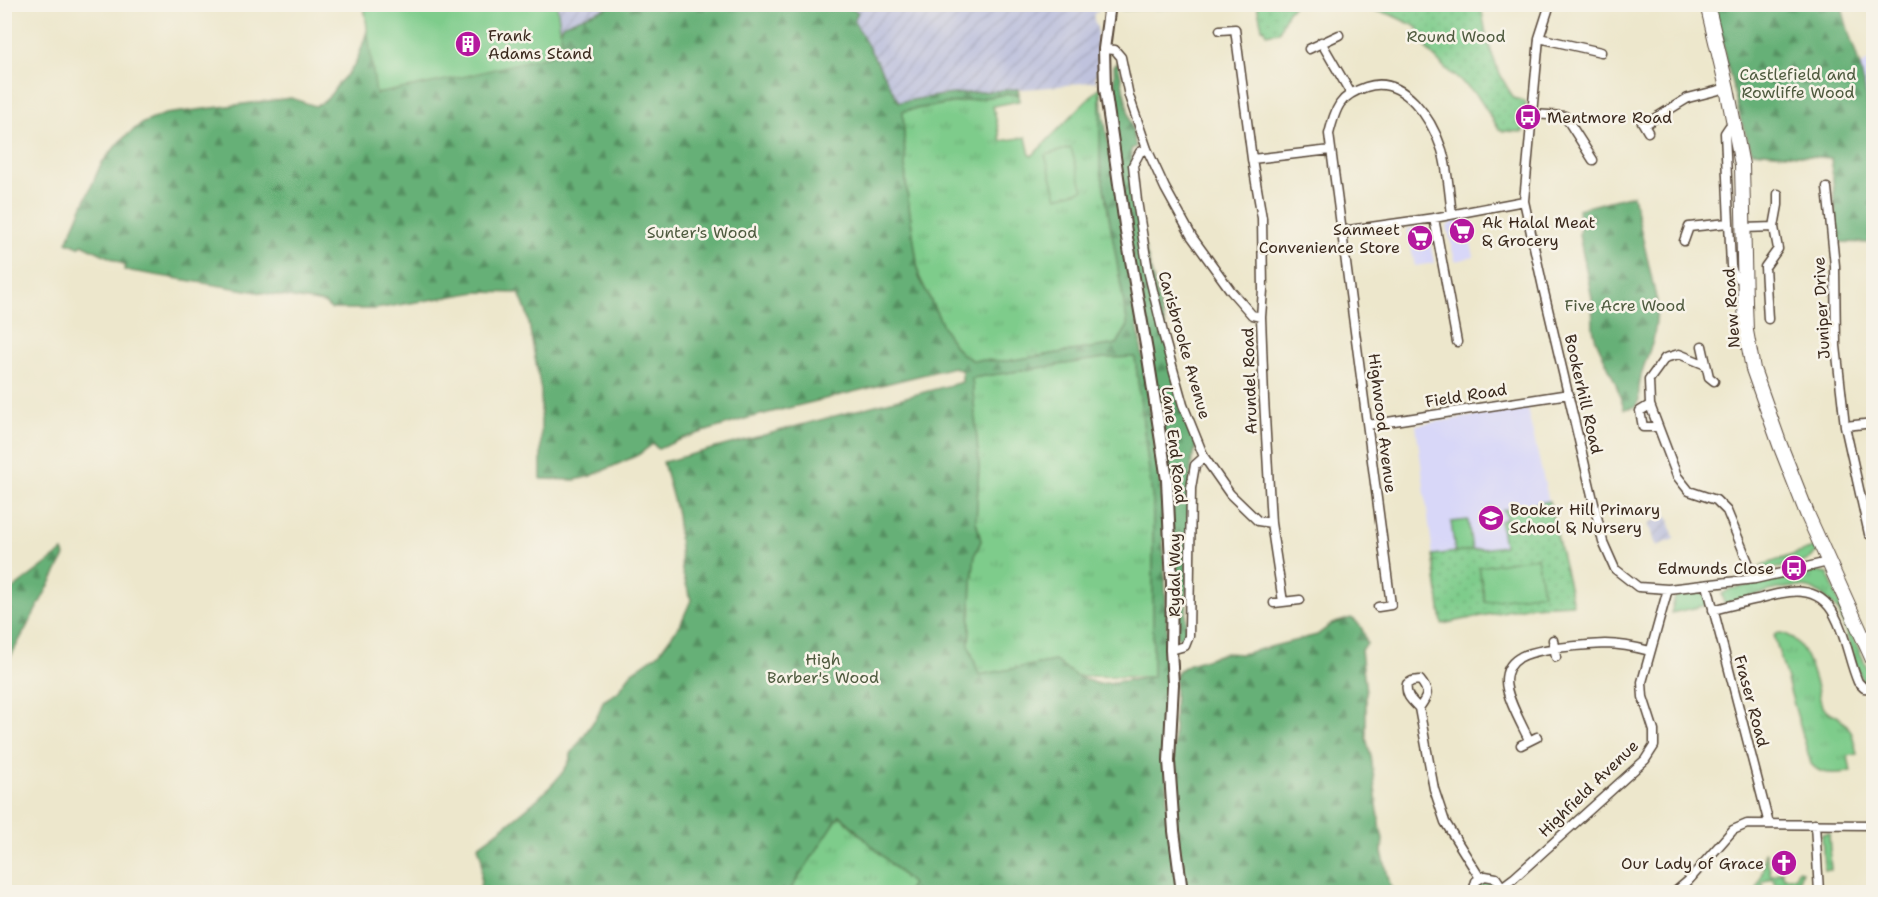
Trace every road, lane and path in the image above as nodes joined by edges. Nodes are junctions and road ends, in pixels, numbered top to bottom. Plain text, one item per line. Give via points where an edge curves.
1 (1110, 4) edge
2 (1550, 4) edge
3 (1707, 4) edge
4 (1220, 30) dead end
5 (1339, 35) dead end
6 (1539, 38) junction
7 (1320, 42) junction
8 (1104, 49) junction
9 (1309, 49) dead end
10 (1601, 52) dead end
11 (1727, 88) junction
12 (1350, 92) junction
13 (1532, 114) junction
14 (1735, 124) junction
15 (1644, 126) dead end
16 (1147, 148) junction
17 (1331, 150) junction
18 (1252, 159) junction
19 (1593, 160) dead end
20 (1827, 188) dead end
21 (1778, 194) dead end
22 (1524, 201) junction
23 (1452, 214) junction
24 (1434, 218) junction
25 (1728, 223) junction
26 (1774, 227) junction
27 (1744, 228) junction
28 (1342, 231) junction
29 (1684, 241) dead end
30 (1744, 278) junction
31 (1261, 316) junction
32 (1768, 319) dead end
33 (1457, 342) dead end
34 (1702, 346) dead end
35 (1706, 365) junction
36 (1714, 381) dead end
37 (1569, 394) junction
38 (1650, 405) junction
39 (1874, 423) edge
40 (1368, 425) junction
41 (1845, 426) junction
42 (1657, 427) junction
43 (1204, 457) junction
44 (1271, 523) junction
45 (1869, 534) dead end
46 (1828, 562) junction
47 (1755, 579) junction
48 (1707, 585) junction
49 (1668, 589) junction
50 (1300, 600) dead end
51 (1378, 607) dead end
52 (1713, 610) junction
53 (1171, 650) junction
54 (1650, 651) junction
55 (1874, 662) edge
56 (1874, 689) edge
57 (1419, 708) dead end
58 (1529, 741) dead end
59 (1769, 824) junction
60 (1815, 824) junction
61 (1874, 825) edge
62 (1480, 878) junction
63 (1502, 890) edge
64 (1182, 892) edge
65 (1473, 892) edge
66 (1675, 892) edge
67 (1819, 892) edge

1 - 8 street, Lane End Road
2 - 6 street, Bookerhill Road
3 - 11 highway, New Road
4 - 18 street, Arundel Road via 1235,29
5 - 7 street
6 - 10 street
6 - 13 street, Bookerhill Road
7 - 9 street
7 - 12 street
8 - 16 street via 1115,50 1120,57
8 - 53 street, Lane End Road via 1115,154 1167,480
11 - 14 highway, New Road
11 - 15 street via 1688,98
12 - 17 street, Highwood Avenue via 1335,110 1329,134
12 - 23 street via 1373,84 1393,86 1415,102 1442,151
13 - 19 street via 1565,116
13 - 22 street, Bookerhill Road
14 - 25 street via 1725,133
14 - 27 highway, New Road via 1742,165
16 - 31 street via 1192,237 1231,291 1252,315
16 - 43 street, Carisbrooke Avenue via 1133,165 1148,270 1183,405
17 - 18 street
17 - 28 street, Highwood Avenue
18 - 31 street, Arundel Road via 1262,218
20 - 41 street, Juniper Drive
21 - 26 street
22 - 23 street
22 - 37 street, Bookerhill Road
23 - 24 street
24 - 28 street
24 - 33 street
25 - 29 street via 1689,227
25 - 30 street via 1732,273
26 - 27 street
26 - 32 street via 1779,249 1765,267
27 - 30 highway, New Road
28 - 40 street, Highwood Avenue
30 - 46 highway, New Road via 1746,331 1753,369
31 - 44 street, Arundel Road
34 - 35 street
35 - 36 street
35 - 38 street via 1679,354 1665,358 1649,380
37 - 40 street, Field Road
37 - 49 street, Bookerhill Road via 1603,542 1615,568 1638,587
38 - 42 street
38 - 42 street via 1640,411 1643,427
39 - 41 street
40 - 51 street, Highwood Avenue via 1391,605
41 - 45 street, Juniper Drive
42 - 47 street via 1677,476 1689,491 1716,500 1727,511
43 - 44 street, Carisbrooke Avenue via 1230,494 1258,521
43 - 53 street, Rydal Way via 1195,465 1191,488 1189,636 1185,646
44 - 50 street, Arundel Road via 1278,602
46 - 47 street, Bookerhill Road
46 - 55 highway, New Road
47 - 48 street, Bookerhill Road
48 - 49 street, Bookerhill Road
48 - 52 street, Fraser Road
49 - 54 street, Highfield Avenue
52 - 56 street via 1796,590 1819,598 1836,617 1857,682
52 - 59 street, Fraser Road
53 - 64 street, Lane End Road via 1169,761
54 - 58 street via 1605,644 1555,648 1520,657 1512,663 1506,681
54 - 63 street, Highfield Avenue via 1642,682 1654,731 1653,746 1645,760
57 - 62 street via 1434,789 1445,822
59 - 60 street
59 - 66 street via 1747,824 1733,830
60 - 61 street
60 - 67 street
62 - 63 street via 1496,878
62 - 65 street

